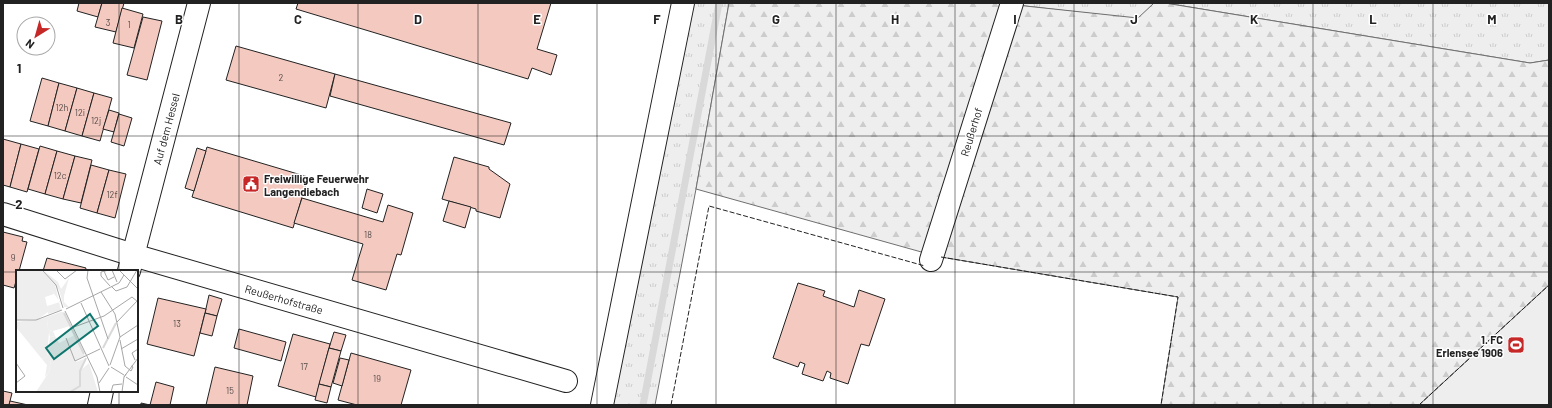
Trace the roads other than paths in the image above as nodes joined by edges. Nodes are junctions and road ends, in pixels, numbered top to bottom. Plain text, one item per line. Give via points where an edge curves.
1 (199, 3) edge
2 (683, 3) edge
3 (1012, 3) edge
4 (3, 214) edge
5 (931, 260) dead end
6 (131, 263) edge
7 (566, 381) dead end
8 (102, 392) edge
9 (99, 405) edge
10 (602, 405) edge

1 - 6 street, Auf dem Hessel
2 - 10 street
3 - 5 street, Reußerhof
4 - 6 street, Reußerhofstraße
6 - 7 street, Reußerhofstraße
8 - 9 street

